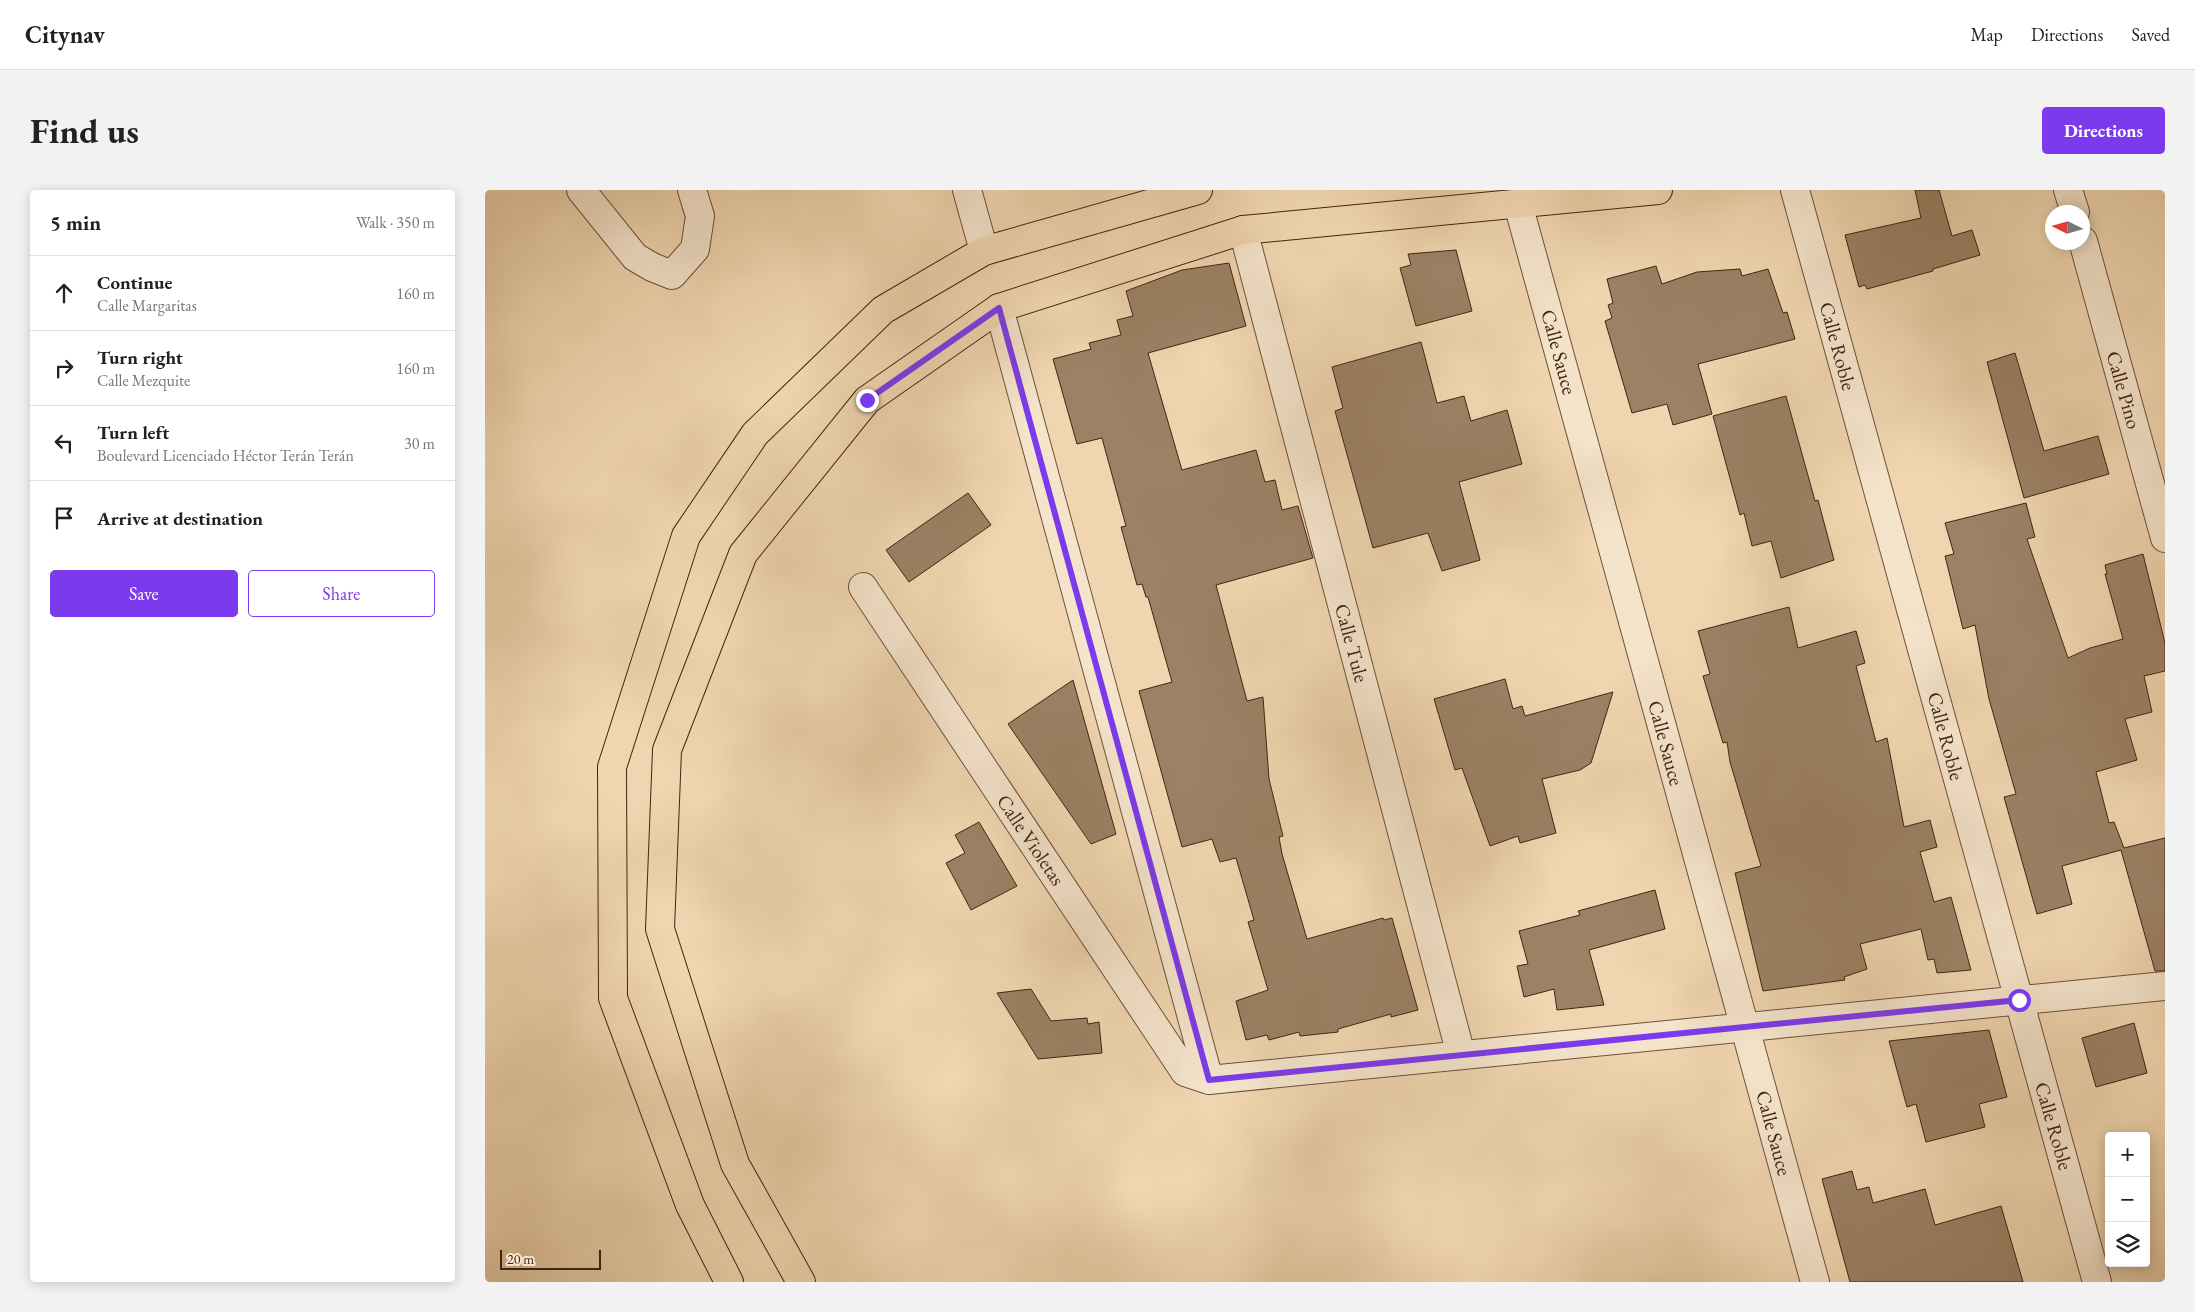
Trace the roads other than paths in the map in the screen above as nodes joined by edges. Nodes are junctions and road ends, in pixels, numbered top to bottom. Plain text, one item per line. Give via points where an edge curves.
1 (581, 190) edge
2 (692, 190) edge
3 (967, 190) edge
4 (1197, 190) edge
5 (1657, 190) edge
6 (1795, 190) edge
7 (2068, 190) edge
8 (1518, 204) junction
9 (2073, 205) edge
10 (1243, 230) junction
11 (2085, 250) edge
12 (983, 251) junction
13 (999, 308) junction
14 (2165, 538) edge
15 (863, 587) dead end
16 (2165, 986) edge
17 (2019, 1000) junction
18 (1745, 1027) junction
19 (1461, 1055) junction
20 (1209, 1080) junction
21 (729, 1282) edge
22 (801, 1282) edge
23 (1815, 1282) edge
24 (2097, 1282) edge

1 - 2 street via 635,257 672,274 695,249 699,216
3 - 12 street
4 - 12 main road
5 - 8 main road
6 - 17 street, Calle Roble
7 - 9 street
8 - 10 main road
8 - 18 street, Calle Sauce
10 - 13 main road
10 - 19 street, Calle Tule
11 - 14 street, Calle Pino
12 - 21 main road via 883,310 755,434 686,536 612,767 613,998 690,1205
13 - 20 street
13 - 22 main road via 867,400 743,554 667,750 660,929 735,1164
15 - 20 street, Calle Violetas via 1185,1072
16 - 17 street
17 - 18 street
17 - 24 street, Calle Roble
18 - 19 street
18 - 23 street, Calle Sauce
19 - 20 street

